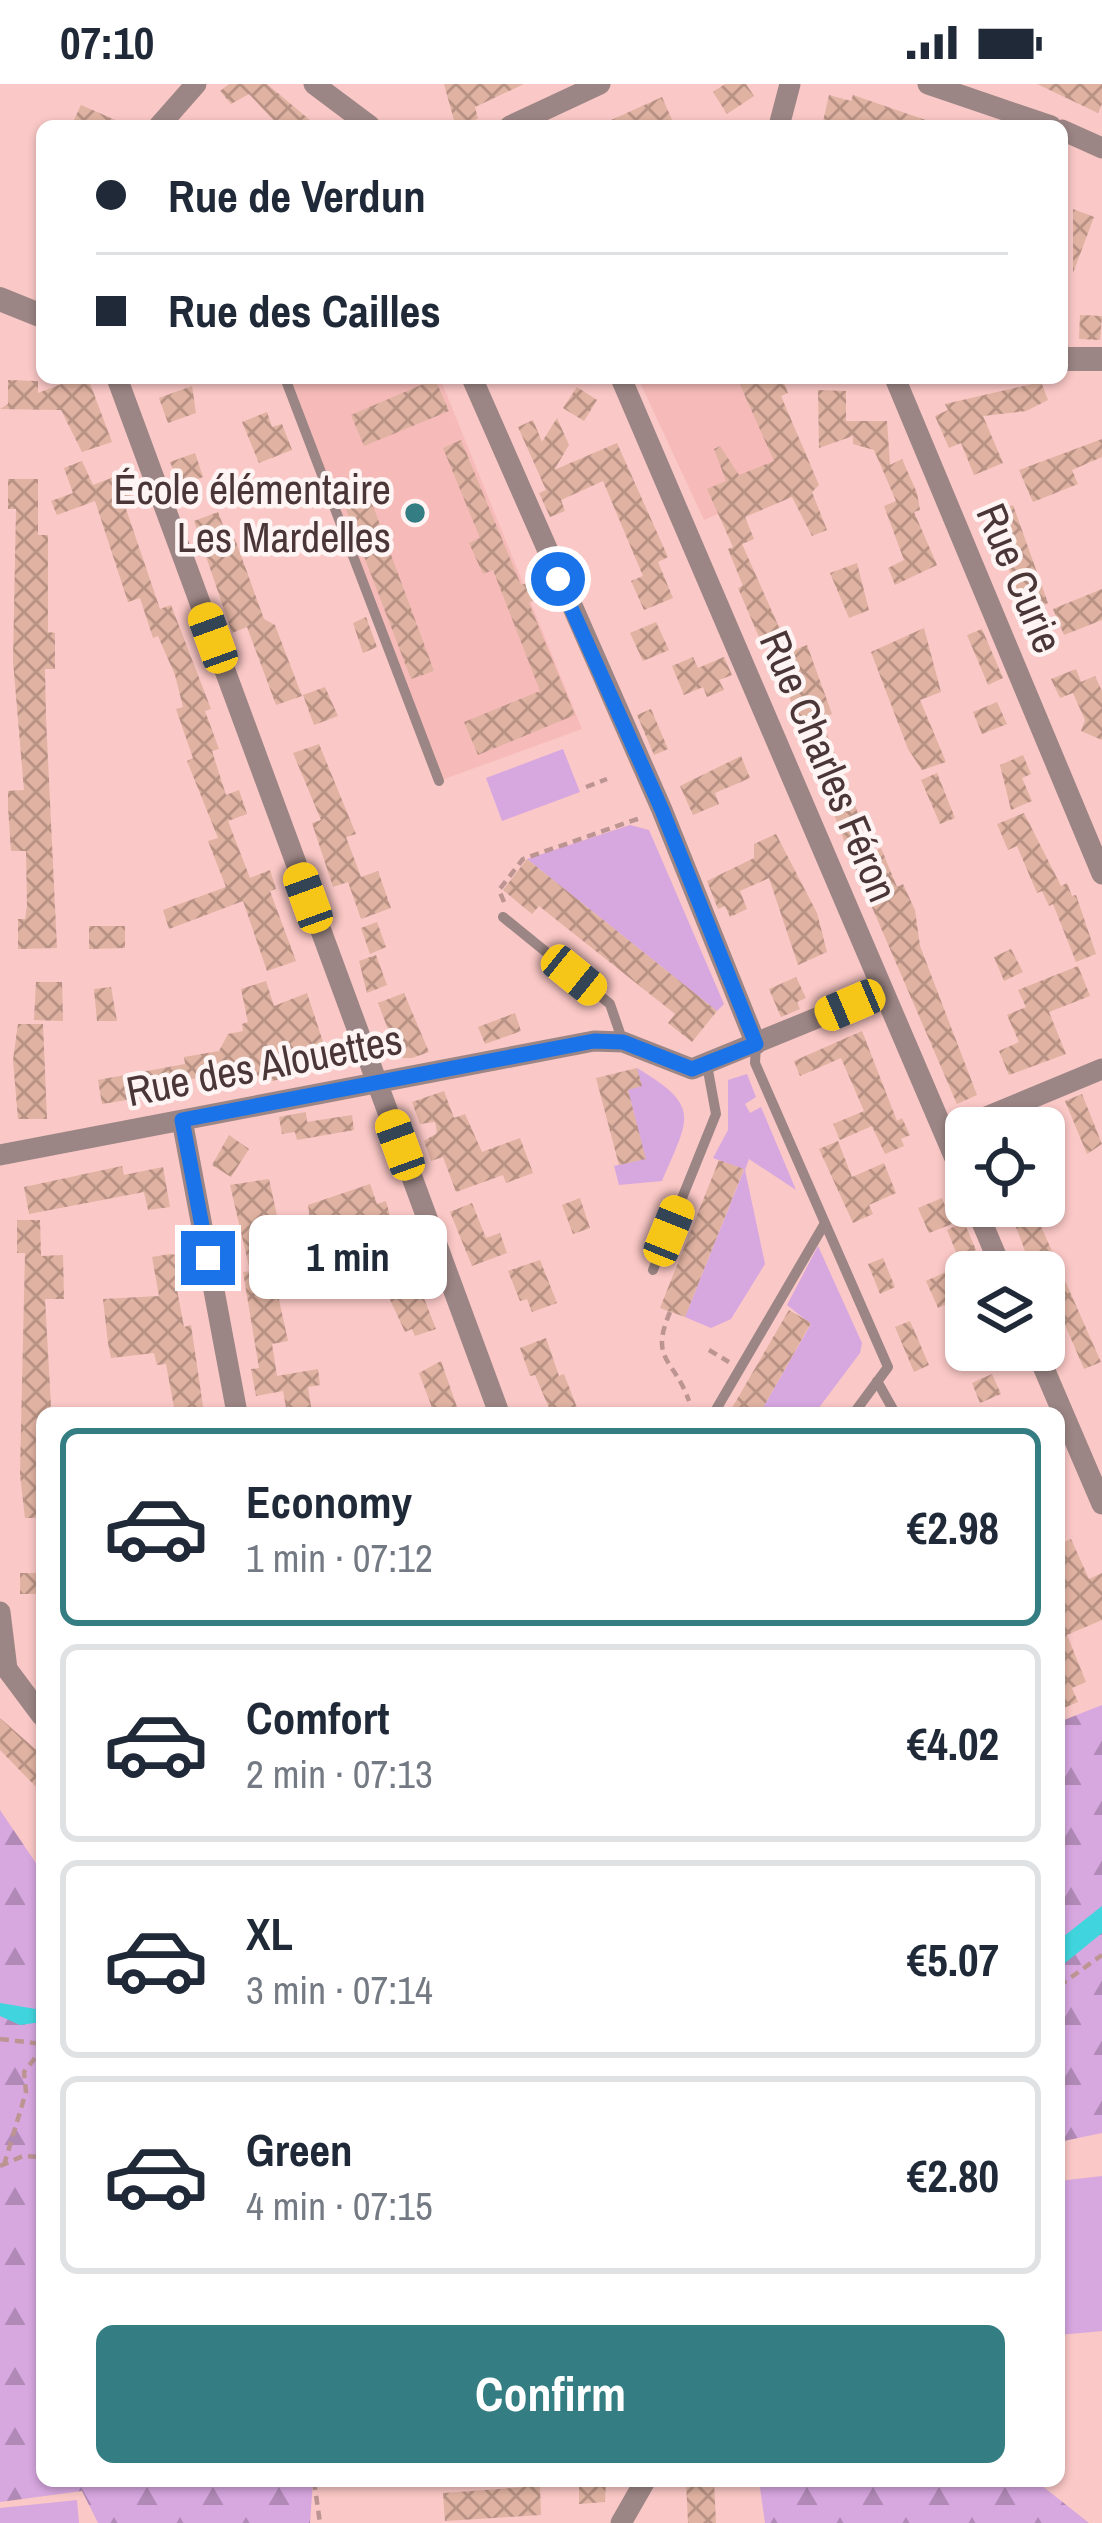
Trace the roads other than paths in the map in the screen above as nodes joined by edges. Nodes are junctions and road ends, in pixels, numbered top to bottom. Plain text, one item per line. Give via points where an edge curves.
1 (196, 84) edge
2 (314, 84) edge
3 (600, 84) edge
4 (790, 84) edge
5 (928, 84) edge
6 (164, 120) edge
7 (362, 120) edge
8 (523, 120) edge
9 (781, 120) edge
10 (1033, 120) edge
11 (1068, 133) edge
12 (1102, 148) edge
13 (0, 299) edge
14 (36, 314) edge
15 (1068, 359) edge
16 (1102, 359) edge
17 (119, 384) edge
18 (287, 384) edge
19 (475, 384) edge
20 (624, 384) edge
21 (898, 384) edge
22 (440, 781) dead end
23 (1102, 874) edge
24 (502, 916) road end
25 (883, 991) junction
26 (623, 1042) junction
27 (756, 1044) junction
28 (707, 1065) junction
29 (1102, 1070) edge
30 (377, 1083) junction
31 (1011, 1107) edge
32 (182, 1120) junction
33 (945, 1134) edge
34 (0, 1155) edge
35 (825, 1223) junction
36 (653, 1270) dead end
37 (1045, 1371) edge
38 (877, 1381) junction
39 (236, 1407) edge
40 (497, 1407) edge
41 (718, 1407) edge
42 (858, 1407) edge
43 (892, 1407) edge
44 (1060, 1407) edge
45 (1065, 1418) edge
46 (1102, 1504) edge
47 (0, 1612) edge
48 (36, 1708) edge
49 (642, 2487) edge
50 (621, 2523) edge

1 - 6 street
2 - 7 street
3 - 8 street
4 - 9 street
5 - 10 street
11 - 12 street
13 - 14 street
15 - 16 street
17 - 30 street
18 - 22 lane
19 - 27 street
20 - 25 street, Rue Charles Féron
21 - 23 street, Rue Curie
24 - 26 lane via 610,1004
25 - 27 street
25 - 33 street, Rue Charles Féron
26 - 28 street via 692,1069
26 - 30 street, Rue des Alouettes
27 - 28 street
27 - 35 lane via 755,1063
28 - 36 lane via 716,1114
29 - 31 street
30 - 32 street, Rue des Alouettes
30 - 40 street
32 - 34 street, Rue des Alouettes
32 - 39 street
35 - 38 lane via 887,1366
35 - 41 lane
37 - 44 street
38 - 42 lane
38 - 43 lane
45 - 46 street
47 - 48 street via 7,1669
49 - 50 street

